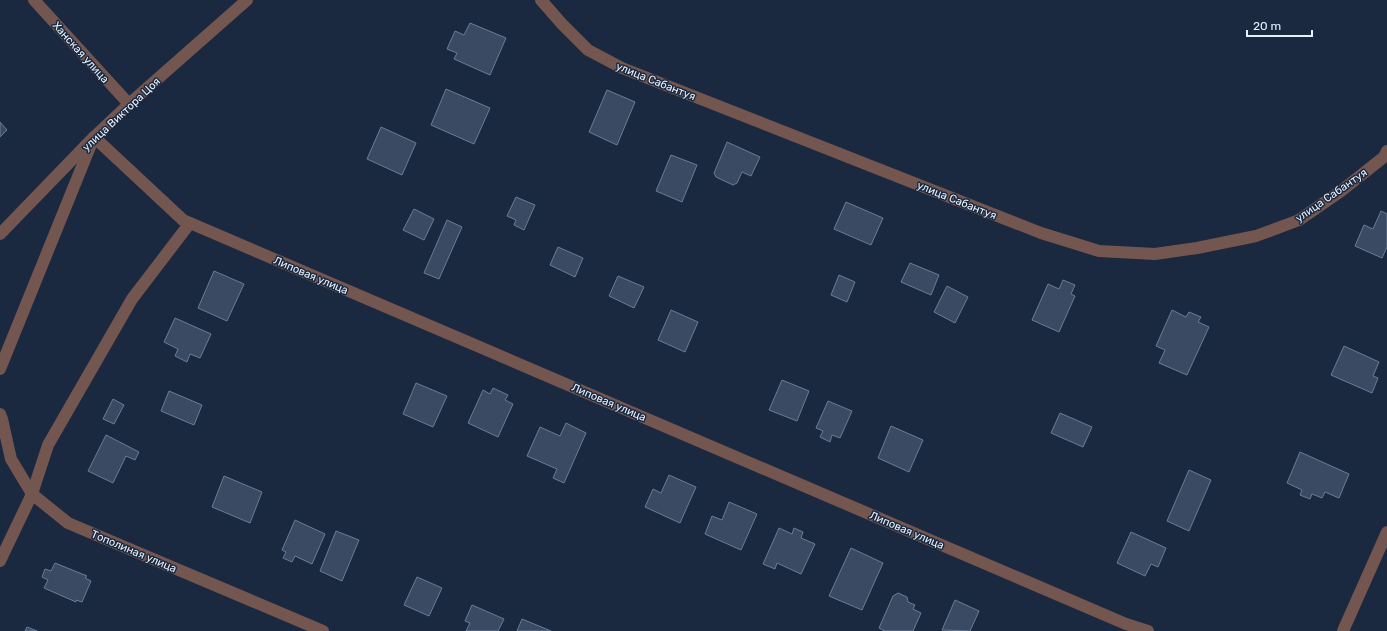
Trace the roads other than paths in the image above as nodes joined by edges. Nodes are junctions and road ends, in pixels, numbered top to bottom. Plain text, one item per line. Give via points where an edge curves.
1 (34, 0) edge
2 (247, 0) edge
3 (541, 0) edge
4 (129, 104) junction
5 (94, 137) junction
6 (1387, 151) edge
7 (190, 223) junction
8 (0, 234) edge
9 (0, 369) edge
10 (0, 414) edge
11 (32, 494) junction
12 (1387, 532) edge
13 (0, 561) edge
14 (1124, 628) edge
15 (323, 631) edge
16 (1148, 631) edge
17 (1343, 631) edge

1 - 4 street, Ханская улица
2 - 4 street, улица Виктора Цоя
3 - 6 street, улица Сабантуя via 588,50 622,68 1041,233 1099,251 1155,254 1256,236 1299,220 1341,191 1384,157
4 - 5 street, улица Виктора Цоя
5 - 7 street, Липовая улица via 183,220
5 - 8 street, улица Виктора Цоя
5 - 9 street
7 - 11 street via 132,299 48,445
7 - 14 street, Липовая улица
10 - 11 street, Тополиная улица via 12,459
11 - 13 street
11 - 15 street, Тополиная улица via 68,523
12 - 17 street
14 - 16 street, Липовая улица

